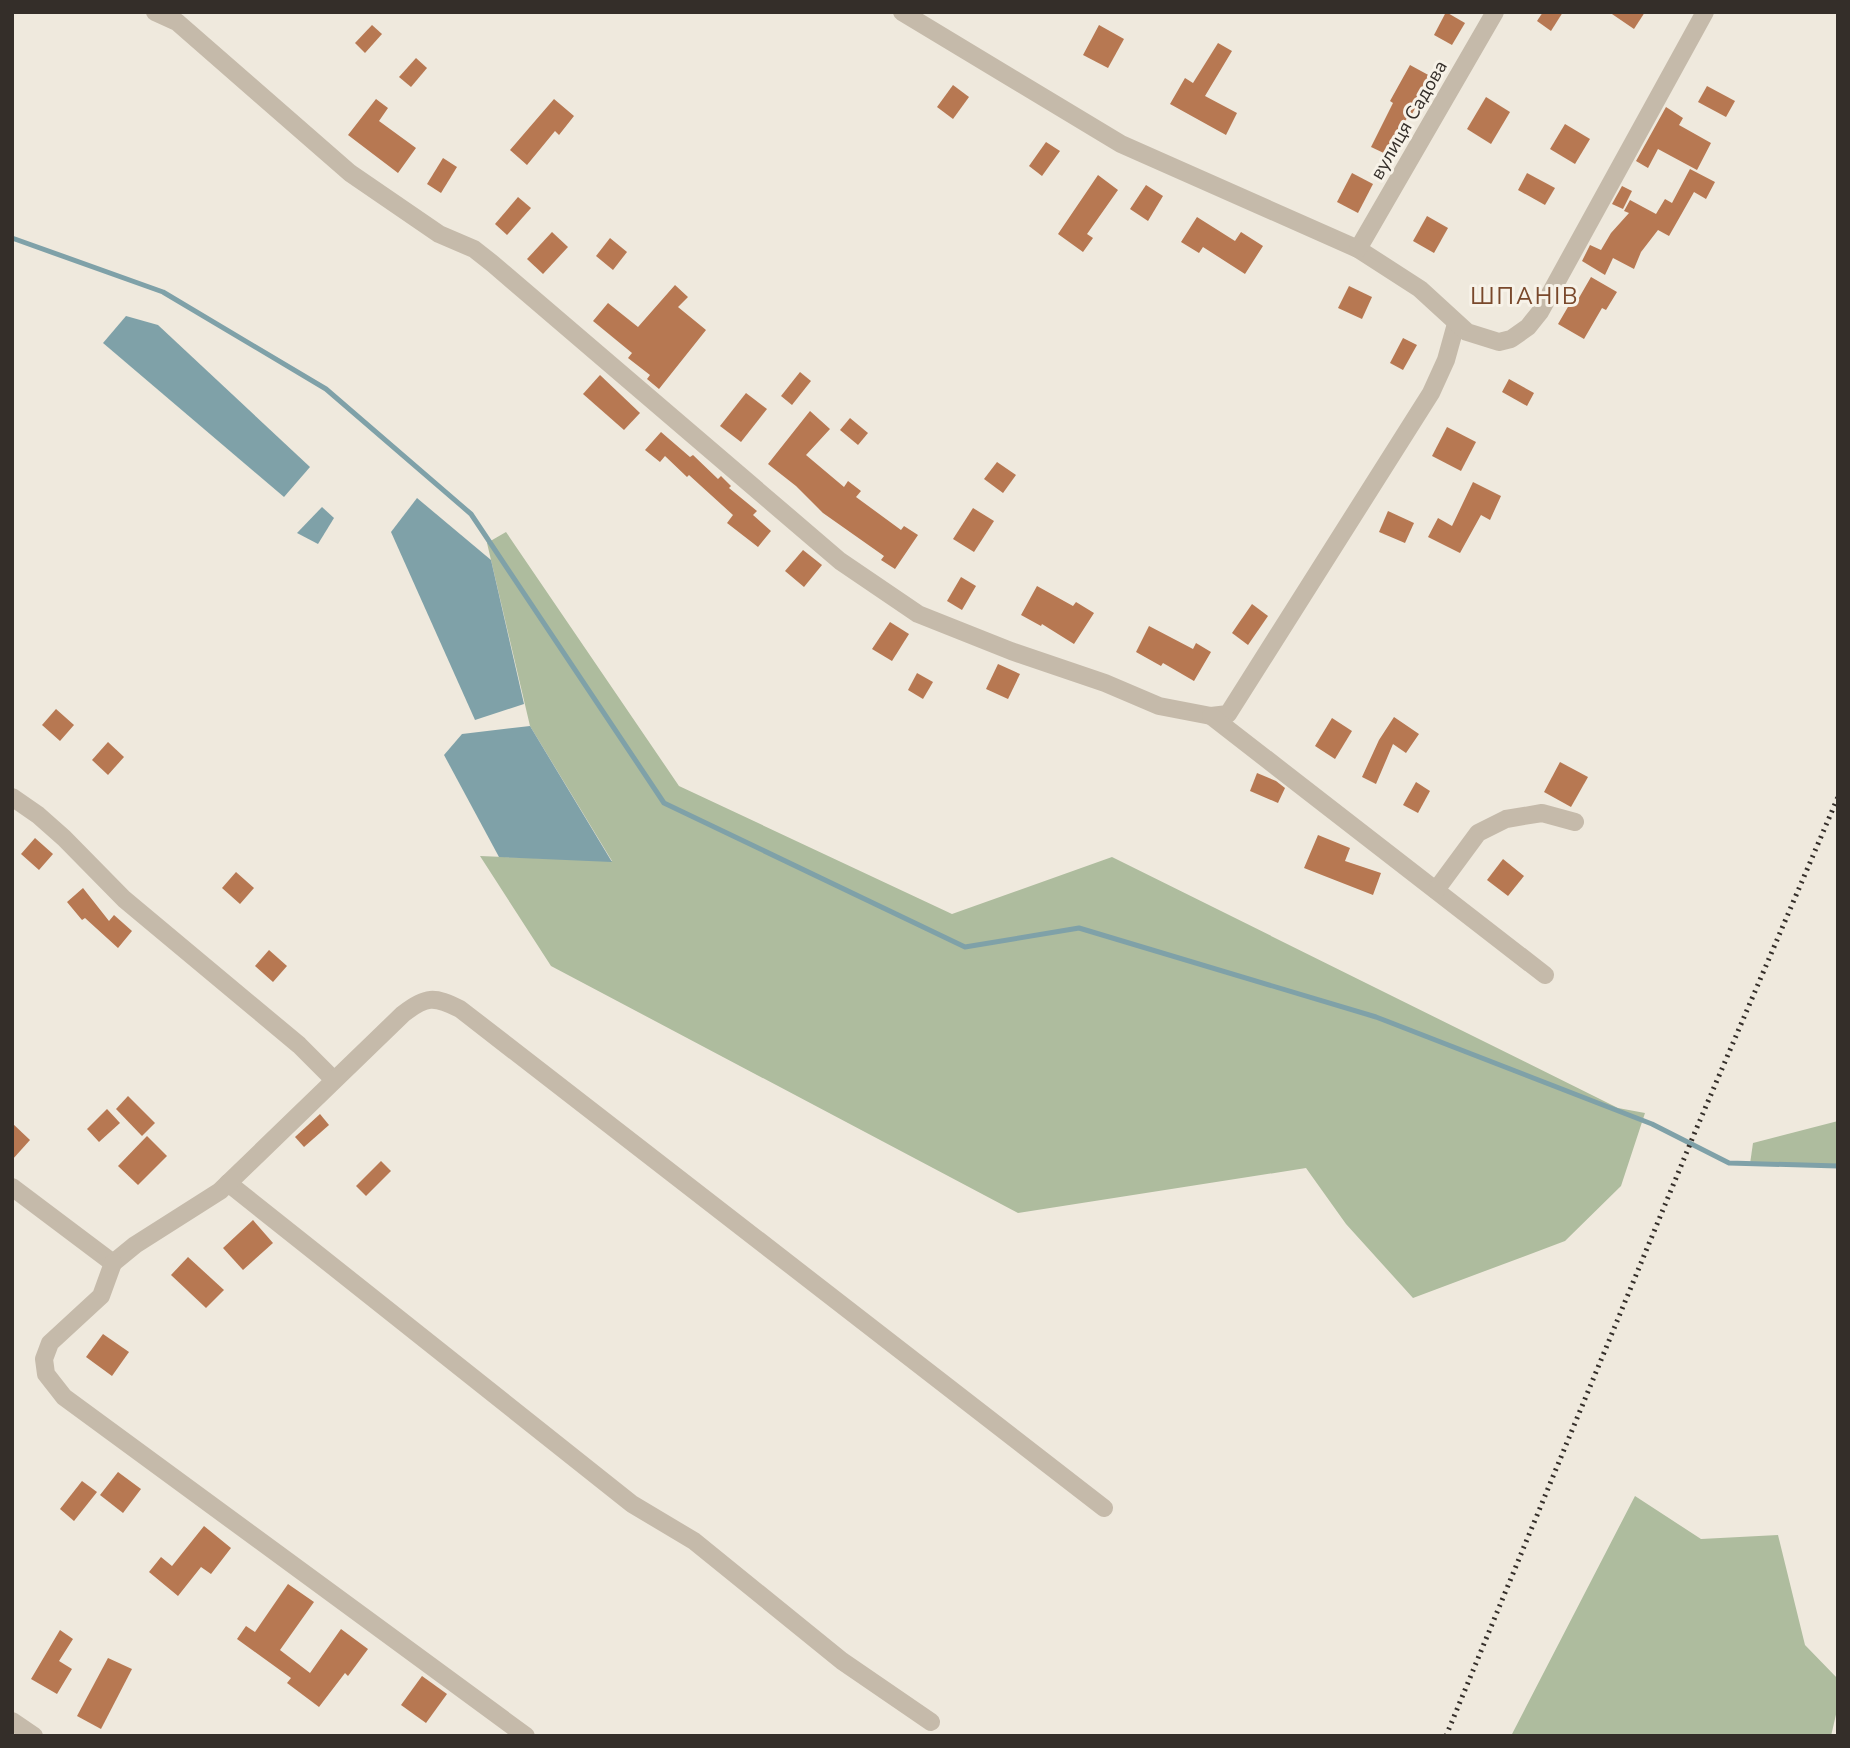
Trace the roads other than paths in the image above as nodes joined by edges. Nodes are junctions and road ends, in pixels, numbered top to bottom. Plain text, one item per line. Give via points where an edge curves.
1 (155, 12) edge
2 (902, 12) edge
3 (1496, 12) edge
4 (1705, 12) edge
5 (1359, 249) junction
6 (1457, 324) junction
7 (1211, 716) junction
8 (12, 797) edge
9 (1575, 822) dead end
10 (1436, 890) junction
11 (1545, 975) dead end
12 (334, 1080) junction
13 (228, 1183) junction
14 (12, 1187) edge
15 (113, 1263) junction
16 (1104, 1508) dead end
17 (12, 1721) edge
18 (931, 1722) dead end
19 (34, 1736) edge
20 (526, 1736) edge

1 - 7 street via 177,22 350,173 439,234 474,249 840,561 918,614 1159,706
2 - 5 street via 1121,144
3 - 5 street, вулиця Садова
4 - 6 street via 1540,312 1528,327 1499,342
5 - 6 street via 1420,289
6 - 7 street via 1431,393 1228,713
7 - 10 street
8 - 12 street via 38,815 124,899 299,1045
9 - 10 street via 1542,813 1506,819 1478,833
10 - 11 street
12 - 13 street
12 - 16 street via 416,1004 431,998 460,1009
13 - 15 street
13 - 18 street via 632,1504 694,1541 842,1661
14 - 15 street
15 - 20 street via 101,1296 50,1343 44,1359 46,1374 64,1397
17 - 19 street

